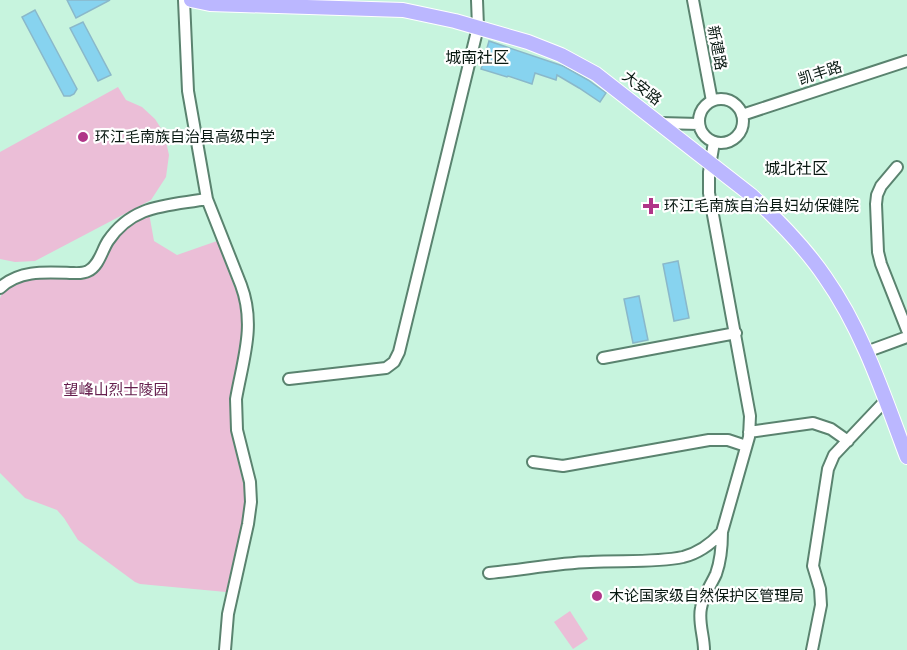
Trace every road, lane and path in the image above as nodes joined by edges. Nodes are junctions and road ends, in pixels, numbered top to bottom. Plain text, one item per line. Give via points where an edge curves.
1 (184, 0) edge
2 (191, 0) edge
3 (477, 0) edge
4 (693, 0) edge
5 (478, 27) junction
6 (907, 61) edge
7 (712, 101) junction
8 (742, 115) junction
9 (660, 123) junction
10 (699, 123) junction
11 (714, 142) junction
12 (710, 162) junction
13 (897, 167) dead end
14 (207, 199) junction
15 (0, 288) edge
16 (907, 330) edge
17 (736, 333) junction
18 (907, 337) edge
19 (866, 352) junction
20 (603, 358) dead end
21 (289, 379) dead end
22 (886, 400) junction
23 (749, 432) junction
24 (848, 441) junction
25 (746, 446) junction
26 (907, 458) edge
27 (533, 462) dead end
28 (722, 532) junction
29 (489, 573) dead end
30 (225, 650) edge
31 (704, 650) edge
32 (812, 650) edge

1 - 14 street via 188,91
2 - 5 main road, 大安路 via 210,4 403,10
3 - 5 street
4 - 7 street, 新建路
5 - 9 main road, 大安路 via 536,45 579,64
5 - 21 street via 397,357 386,368
6 - 8 street, 凯丰路
7 - 8 street via 727,100
7 - 10 street via 701,113
8 - 11 street via 739,134 727,142
9 - 10 street
9 - 12 main road, 大安路
10 - 11 street via 706,138
11 - 12 street
12 - 17 street via 710,193
12 - 19 main road, 大安路 via 757,200 800,244 830,285
13 - 16 street via 877,195 878,252
14 - 15 street via 136,214 111,237 88,272 39,272 15,277
14 - 30 street via 245,295 249,315 236,410 239,442 250,482 250,513 228,614
17 - 20 street
17 - 23 street via 750,409
18 - 19 street
19 - 22 main road, 大安路
22 - 24 street
22 - 26 main road, 大安路
23 - 24 street via 813,423
23 - 25 street
24 - 32 street via 834,455 828,469 813,566 821,605
25 - 27 street via 728,440 709,440 563,466
25 - 28 street
28 - 29 street via 703,549 683,557
28 - 31 street via 717,571 700,611

